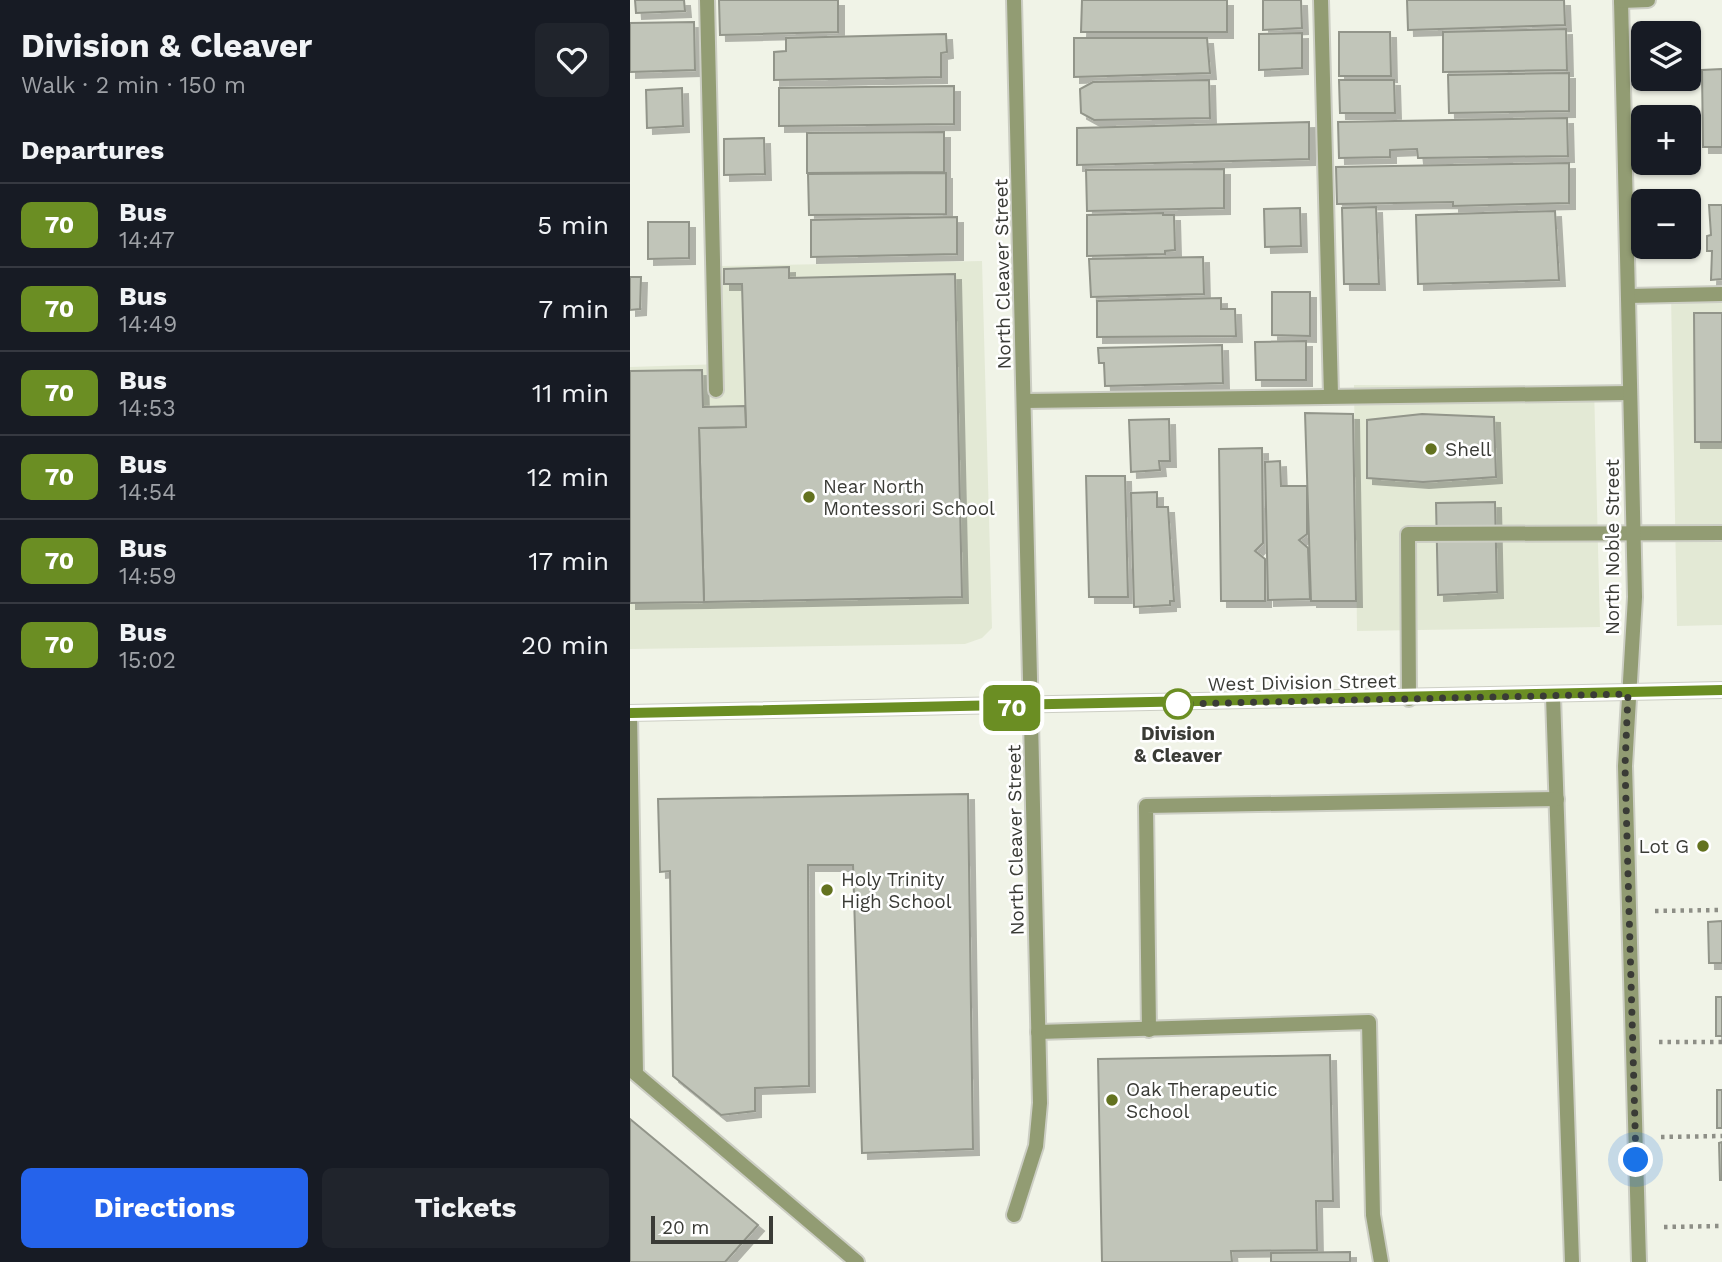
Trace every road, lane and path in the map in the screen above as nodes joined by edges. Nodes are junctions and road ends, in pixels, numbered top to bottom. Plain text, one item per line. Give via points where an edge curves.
1 (707, 0) edge
2 (1014, 0) edge
3 (1321, 0) edge
4 (1621, 0) edge
5 (1648, 0) edge
6 (1722, 295) edge
7 (1628, 296) junction
8 (716, 390) dead end
9 (1630, 393) junction
10 (1331, 395) junction
11 (1024, 401) junction
12 (1633, 532) junction
13 (1722, 533) edge
14 (1722, 690) edge
15 (1628, 694) junction
16 (1553, 696) junction
17 (1409, 699) junction
18 (1032, 707) junction
19 (630, 713) edge
20 (1556, 799) junction
21 (1722, 910) edge
22 (1630, 912) junction
23 (1149, 1030) junction
24 (1038, 1032) junction
25 (1633, 1042) junction
26 (1722, 1042) edge
27 (1722, 1136) edge
28 (1636, 1137) junction
29 (1014, 1215) dead end
30 (1722, 1226) edge
31 (1638, 1227) junction
32 (857, 1262) edge
33 (1381, 1262) edge
34 (1572, 1262) edge
35 (1639, 1262) edge

1 - 8 street
2 - 11 street, North Cleaver Street
3 - 10 street
4 - 5 street
4 - 7 street, North Noble Street
6 - 7 street
7 - 9 street, North Noble Street
9 - 10 street
9 - 12 street, North Noble Street
10 - 11 street
11 - 18 street, North Cleaver Street
12 - 13 street
12 - 15 street, North Noble Street via 1635,597
12 - 17 street via 1408,534
14 - 15 main road, West Division Street
15 - 16 main road, West Division Street
15 - 22 street, North Noble Street via 1625,766
16 - 17 main road, West Division Street
16 - 20 street
17 - 18 main road, West Division Street
18 - 19 main road, West Division Street
18 - 24 street, North Cleaver Street
19 - 32 street via 636,1074
20 - 23 street via 1146,806
20 - 34 street
21 - 22 path
22 - 25 street, North Noble Street
23 - 24 street
23 - 33 street via 1369,1022 1373,1216
24 - 29 street, North Cleaver Street via 1036,1146
25 - 26 path
25 - 28 street, North Noble Street
27 - 28 path
28 - 31 street, North Noble Street
30 - 31 path
31 - 35 street, North Noble Street

